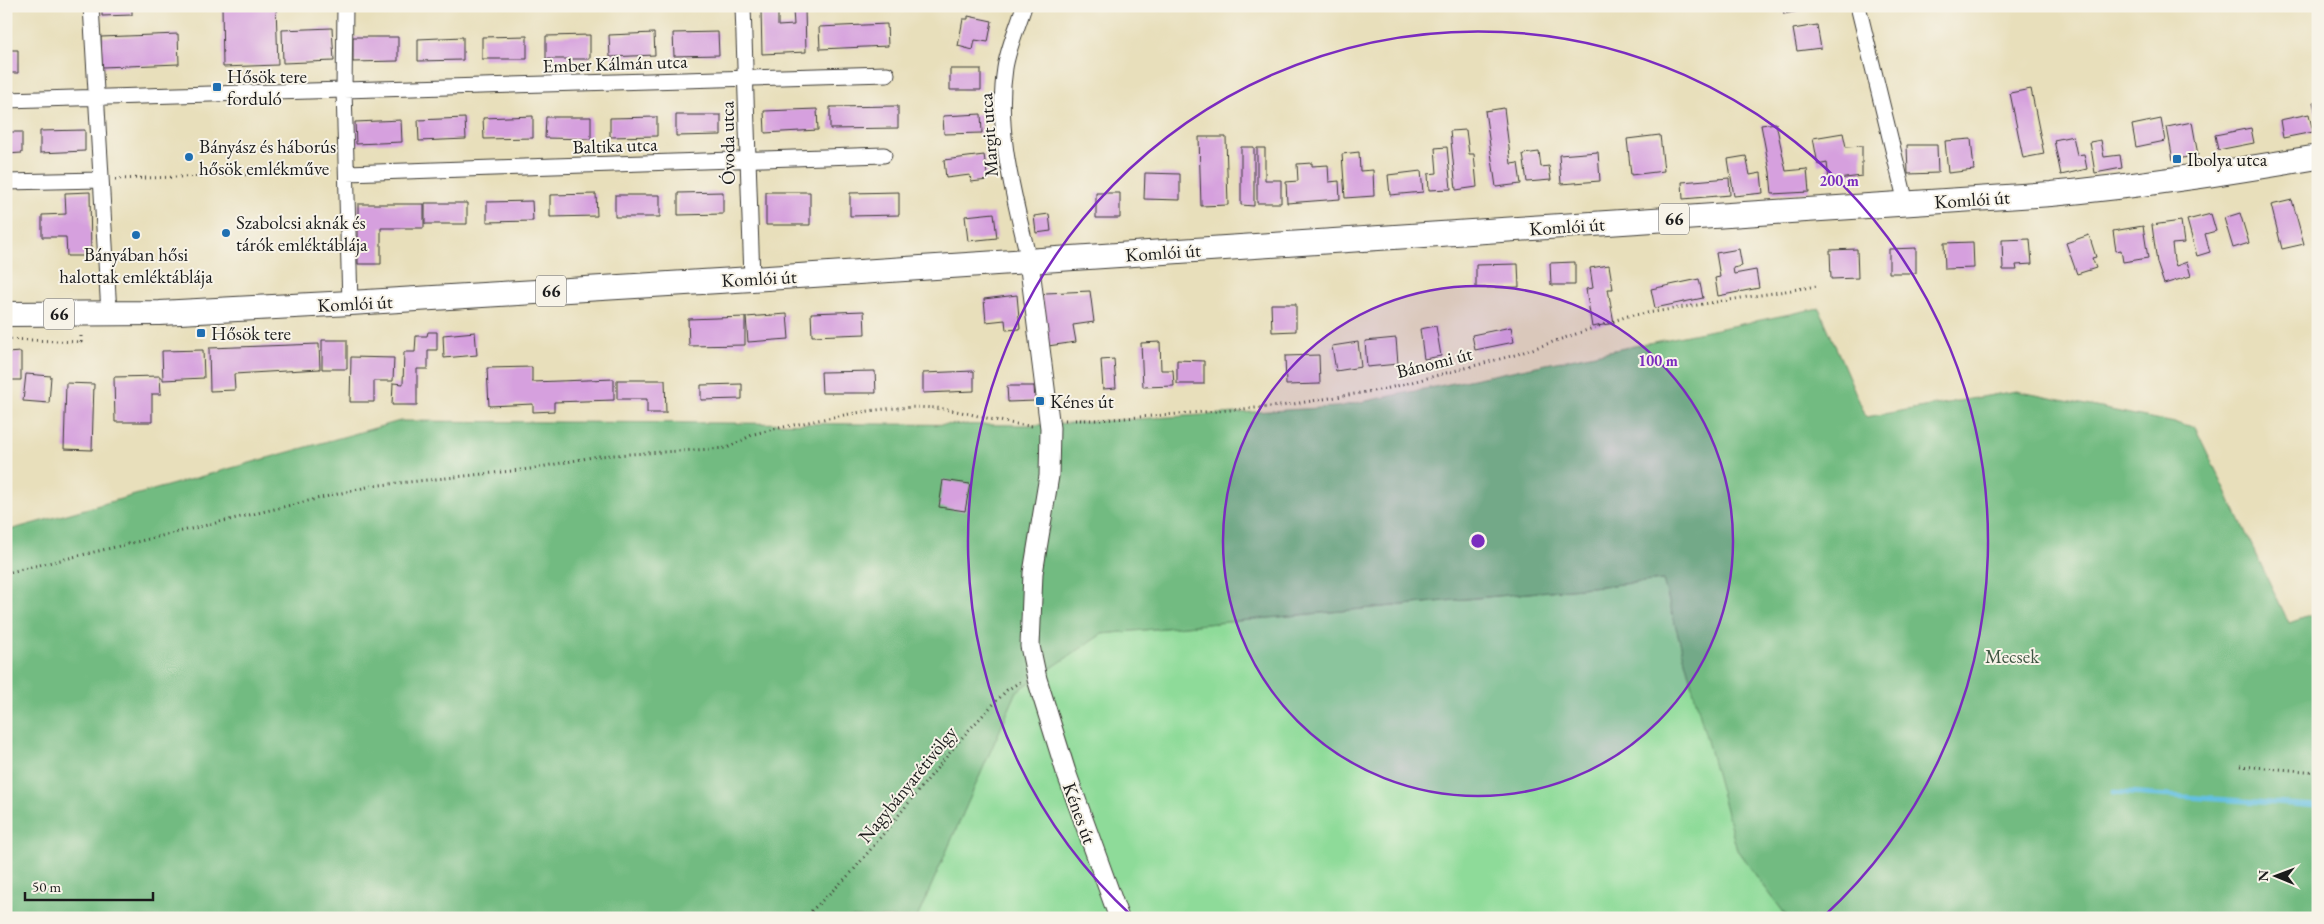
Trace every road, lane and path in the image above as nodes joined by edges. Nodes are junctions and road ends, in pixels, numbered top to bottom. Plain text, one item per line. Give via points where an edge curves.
1 (91, 6) edge
2 (345, 6) edge
3 (743, 6) edge
4 (1024, 6) edge
5 (1858, 6) edge
6 (887, 74) dead end
7 (746, 79) junction
8 (344, 90) junction
9 (95, 97) junction
10 (6, 100) edge
11 (884, 156) dead end
12 (2318, 157) edge
13 (747, 160) junction
14 (347, 173) junction
15 (100, 180) junction
16 (6, 182) edge
17 (1906, 204) junction
18 (1029, 261) junction
19 (752, 279) junction
20 (1816, 286) dead end
21 (350, 303) junction
22 (109, 313) junction
23 (6, 314) edge
24 (1050, 424) junction
25 (6, 573) edge
26 (1035, 672) junction
27 (2240, 766) dead end
28 (2318, 772) edge
29 (804, 918) edge
30 (1119, 918) edge

1 - 9 street
2 - 8 street
3 - 7 street, Óvoda utca
4 - 18 street, Margit utca via 1005,67 1002,107 1006,160
5 - 17 street
6 - 7 street, Ember Kálmán utca
7 - 8 street, Ember Kálmán utca
7 - 13 street, Óvoda utca
8 - 9 street
8 - 14 street
9 - 10 street
9 - 15 street
11 - 13 street, Baltika utca
12 - 17 main road, Komlói út / 66 via 2127,187
13 - 14 street, Baltika utca
13 - 19 street, Óvoda utca
14 - 15 path via 286,172
14 - 21 street
15 - 16 street
15 - 22 street
17 - 18 main road, Komlói út / 66
18 - 19 main road, Komlói út / 66
18 - 24 street, Kénes út
19 - 21 main road, Komlói út / 66
20 - 24 path, Bánomi út via 1628,316 1515,355 1385,388 1281,406
21 - 22 main road, Komlói út / 66
22 - 23 main road, Komlói út / 66
24 - 25 path, Bánomi út via 1018,426 937,408 901,407 774,429 754,434 727,448 598,456 530,468 371,486
24 - 26 street, Kénes út via 1049,476 1033,573 1030,646
26 - 29 path, Nagybányarétivölgy via 1007,690 965,734 852,872
26 - 30 street, Kénes út via 1066,772
27 - 28 path

